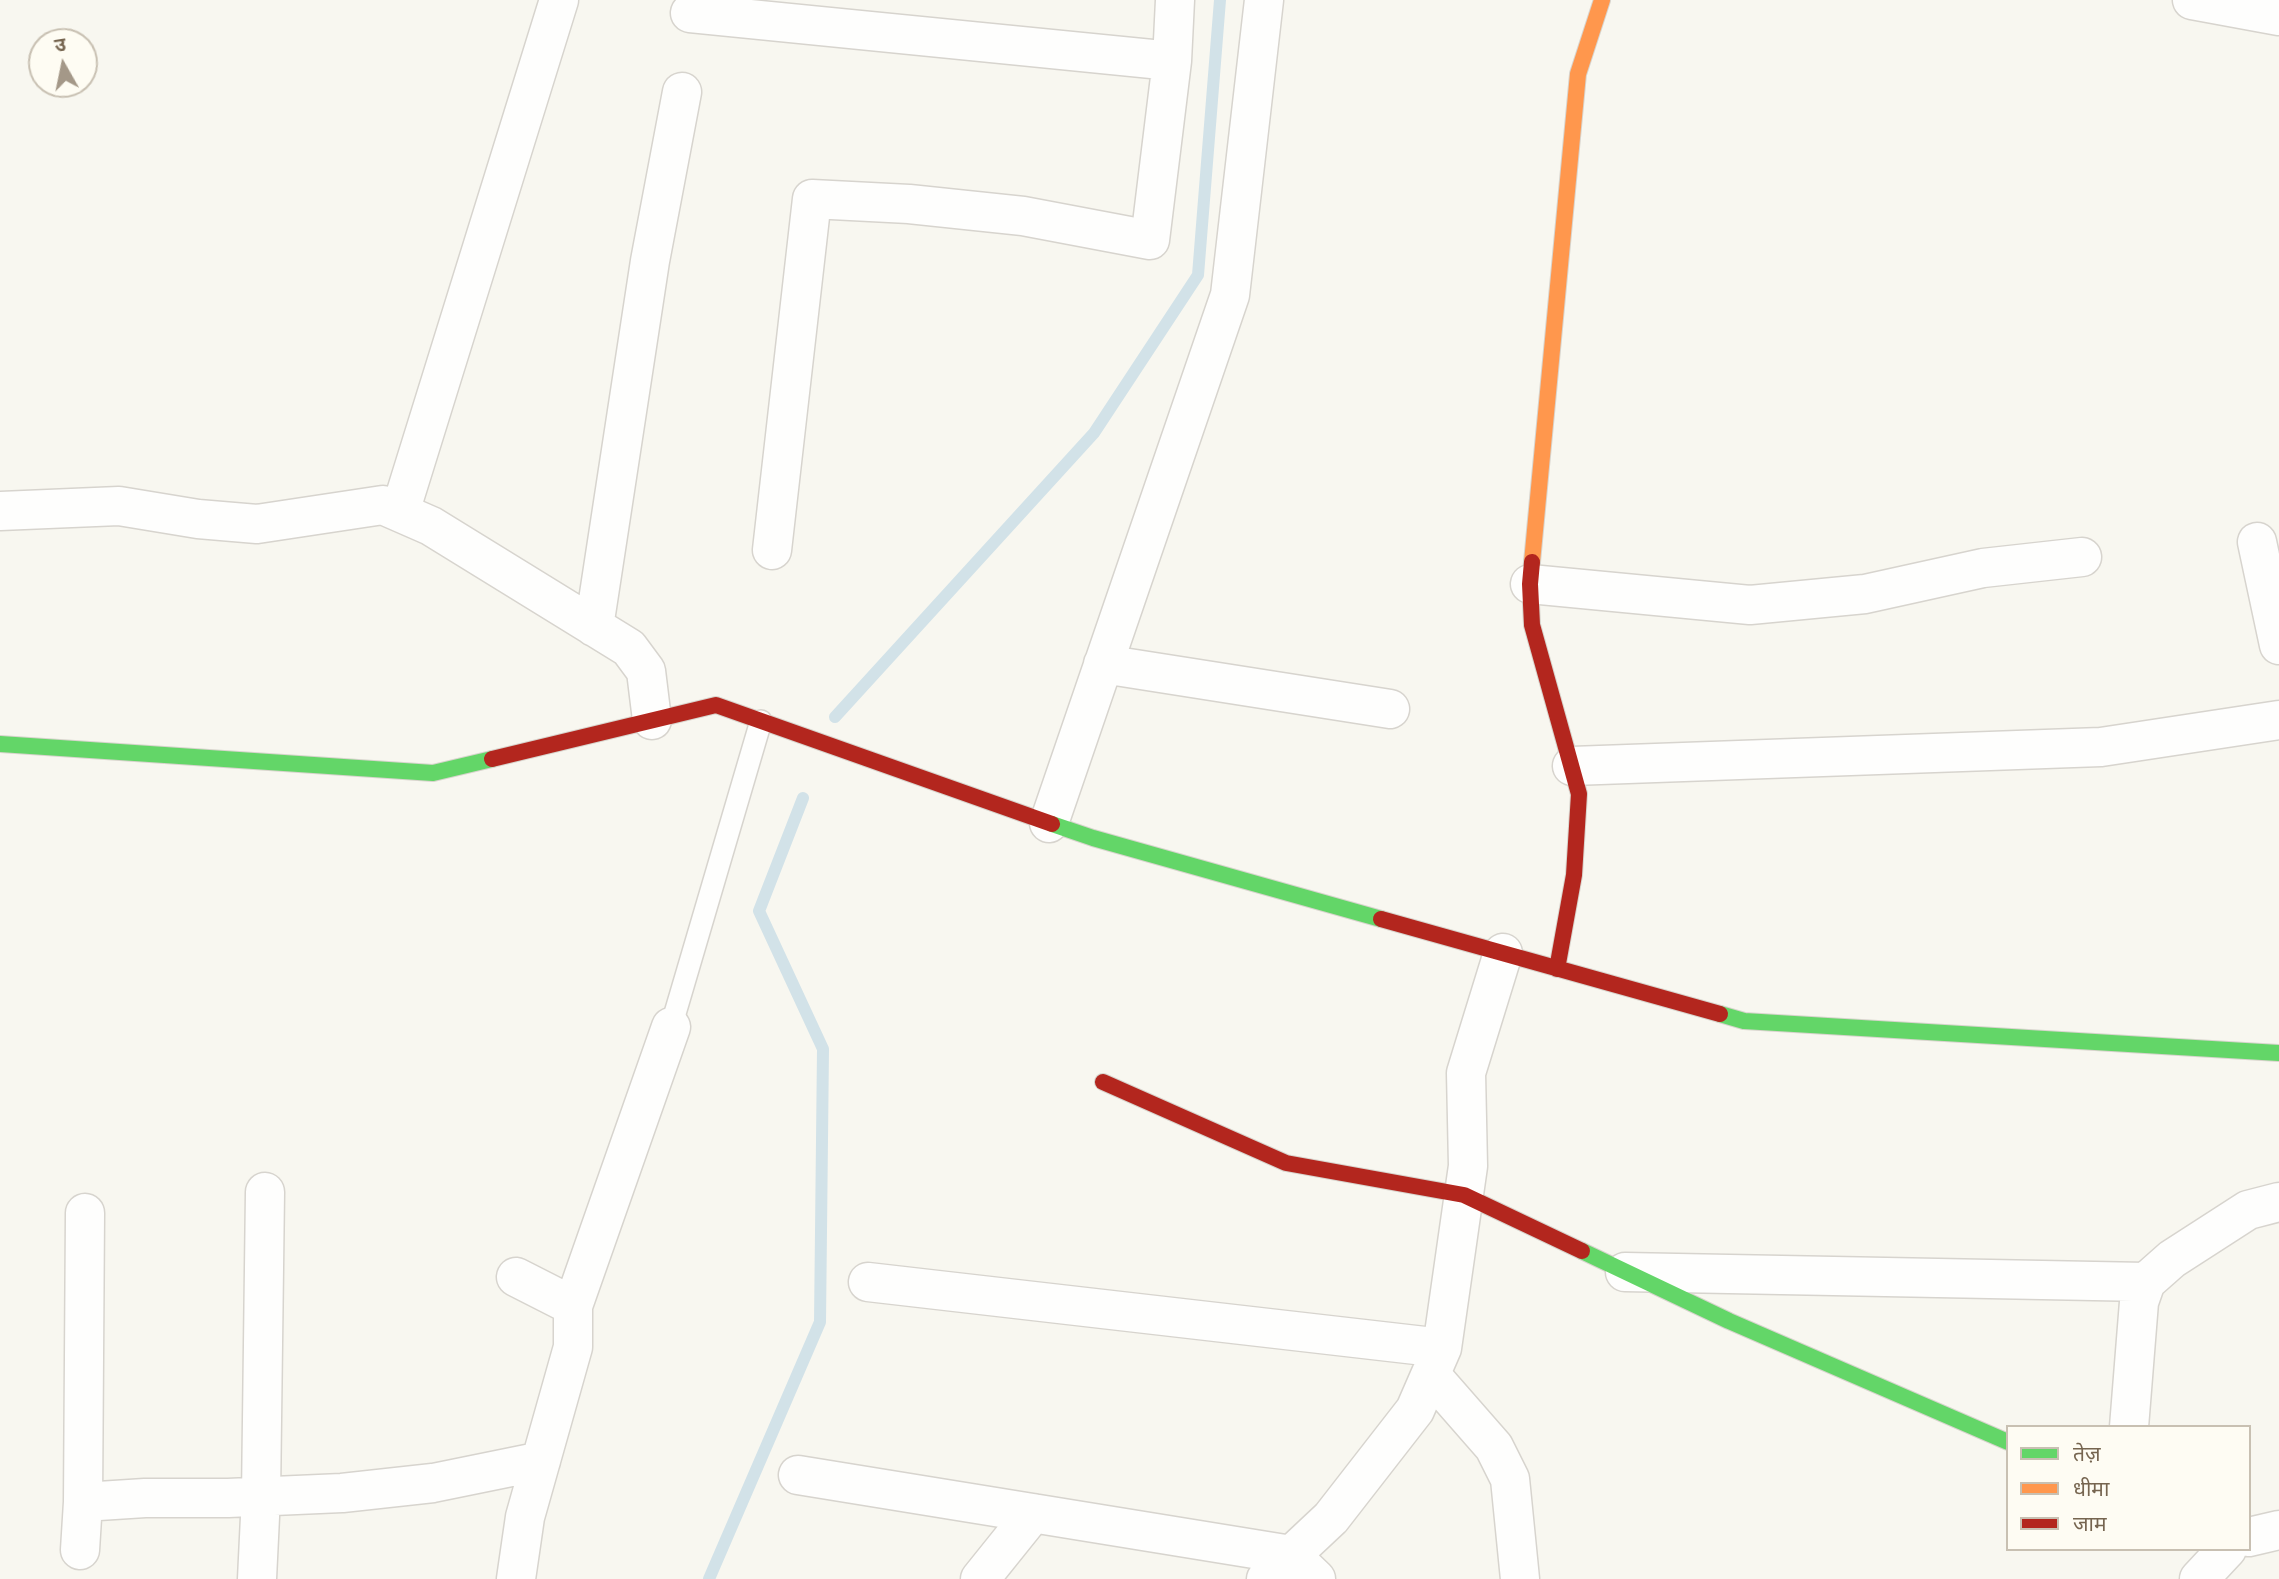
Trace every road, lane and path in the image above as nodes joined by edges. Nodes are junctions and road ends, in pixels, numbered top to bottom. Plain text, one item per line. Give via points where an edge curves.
1 (559, 0) edge
2 (1175, 0) edge
3 (1264, 0) edge
4 (1602, 0) edge
5 (2192, 0) edge
6 (2236, 4) edge
7 (690, 13) dead end
8 (2279, 16) edge
9 (1172, 61) junction
10 (682, 92) dead end
11 (0, 511) edge
12 (400, 513) junction
13 (2257, 542) dead end
14 (772, 550) dead end
15 (2082, 557) dead end
16 (1530, 584) junction
17 (594, 627) junction
18 (2279, 645) edge
19 (1103, 664) junction
20 (1390, 709) dead end
21 (652, 720) junction
22 (2279, 720) edge
23 (761, 721) junction
24 (0, 744) edge
25 (1572, 766) junction
26 (1049, 823) junction
27 (1503, 953) junction
28 (1557, 969) junction
29 (671, 1027) joint
30 (2279, 1053) edge
31 (1102, 1082) dead end
32 (265, 1192) dead end
33 (1464, 1195) junction
34 (2279, 1202) edge
35 (85, 1213) dead end
36 (1625, 1272) junction
37 (516, 1277) dead end
38 (868, 1282) dead end
39 (2146, 1282) junction
40 (573, 1306) junction
41 (1436, 1361) junction
42 (2129, 1425) edge
43 (2006, 1441) edge
44 (541, 1461) junction
45 (798, 1475) dead end
46 (261, 1496) junction
47 (83, 1502) junction
48 (1033, 1513) junction
49 (2279, 1531) edge
50 (2251, 1537) edge
51 (80, 1550) dead end
52 (2225, 1551) edge
53 (1291, 1571) edge
54 (257, 1579) edge
55 (516, 1579) edge
56 (980, 1579) edge
57 (1520, 1579) edge
58 (2199, 1579) edge

1 - 12 street
2 - 9 street
3 - 19 street via 1230,295
4 - 16 street via 1578,74
5 - 6 street
6 - 8 street
7 - 9 street
9 - 14 street via 1150,240 1023,216 812,200
10 - 17 street via 650,261
11 - 12 street via 119,506 257,524 383,505
12 - 17 street via 431,526
13 - 18 street
15 - 16 street via 1983,568 1865,594 1750,605
16 - 25 street via 1532,625
17 - 21 street via 629,648 646,671
19 - 20 street
19 - 26 street
21 - 23 street via 716,705
21 - 24 street via 433,773
22 - 25 street via 2101,747
23 - 26 street
23 - 29 lane
25 - 28 street via 1579,794 1574,875
26 - 27 street
27 - 28 street
27 - 33 street via 1466,1073 1468,1167
28 - 30 street via 1744,1021
29 - 40 street
31 - 33 street via 1286,1163
32 - 46 street
33 - 36 street
33 - 41 street
34 - 39 street via 2248,1210 2172,1259
35 - 47 street
36 - 39 street
36 - 43 street
37 - 40 street
38 - 41 street
39 - 42 street via 2139,1302
40 - 44 street via 573,1347
41 - 53 street via 1415,1410
41 - 57 street via 1510,1479
44 - 46 street via 433,1483
44 - 55 street via 525,1517
45 - 48 street
46 - 47 street
46 - 54 street
47 - 51 street
48 - 53 street
48 - 56 street
49 - 50 street
52 - 58 street

